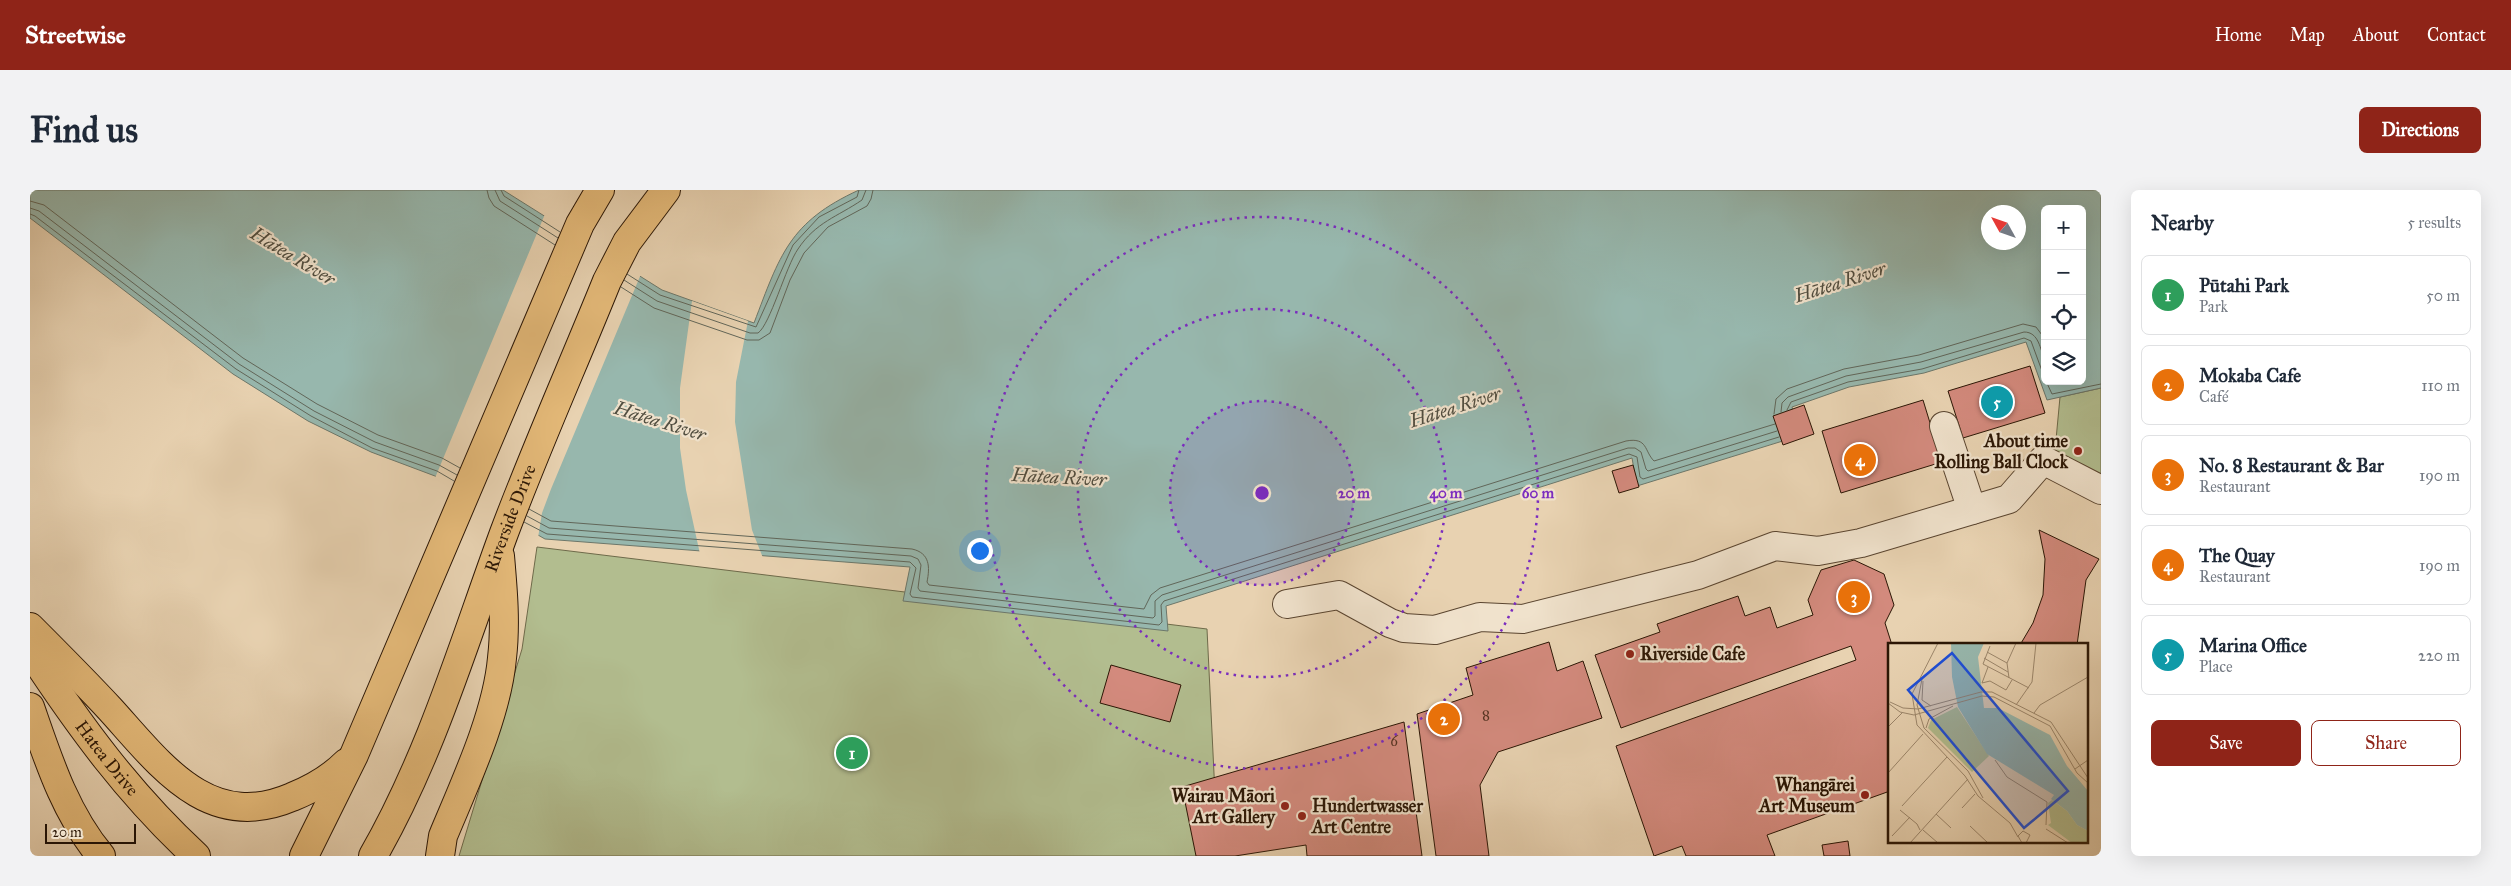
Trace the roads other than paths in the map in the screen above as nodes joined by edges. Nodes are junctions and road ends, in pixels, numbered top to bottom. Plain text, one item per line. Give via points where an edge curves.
1 (600, 190) edge
2 (666, 190) edge
3 (1944, 426) dead end
4 (2101, 490) edge
5 (1972, 510) junction
6 (501, 542) junction
7 (1287, 604) dead end
8 (30, 627) edge
9 (30, 651) edge
10 (30, 707) edge
11 (354, 755) junction
12 (101, 856) edge
13 (196, 856) edge
14 (304, 856) edge
15 (373, 856) edge
16 (440, 856) edge

1 - 11 main road via 580,224
2 - 6 main road, Riverside Drive via 627,242 607,281
3 - 5 lane
4 - 5 lane via 2043,460 2009,499
5 - 7 lane via 1861,543 1818,551 1775,546 1698,575 1523,619 1480,617 1435,630 1404,628 1390,623 1339,595
6 - 15 main road, Riverside Drive via 431,734 406,793
6 - 16 main road via 505,610 502,660 490,711 443,836
8 - 11 main road via 165,768 178,780 218,802 255,809 276,804 313,788
9 - 13 main road, Hatea Drive via 104,759 154,816
10 - 12 main road via 66,802
11 - 14 main road

